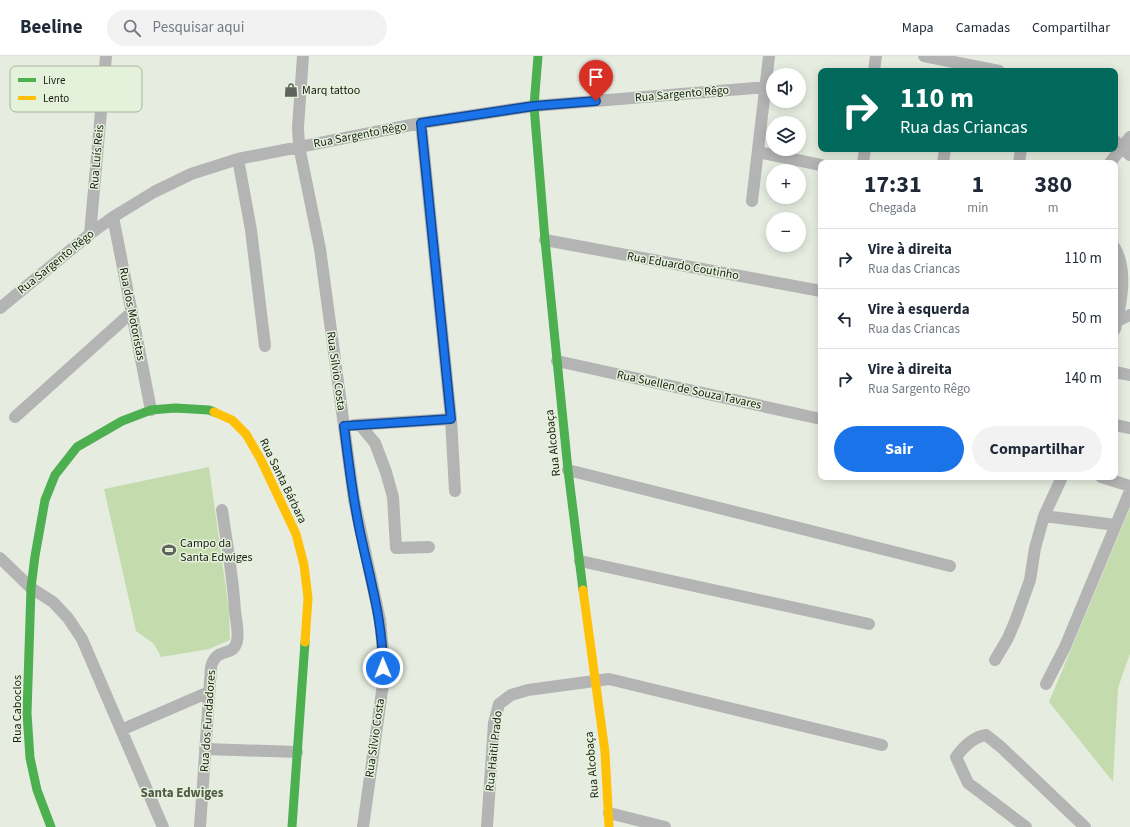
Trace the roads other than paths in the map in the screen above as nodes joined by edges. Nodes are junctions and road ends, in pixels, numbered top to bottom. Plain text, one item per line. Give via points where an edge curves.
1 (106, 56) edge
2 (303, 56) edge
3 (538, 56) edge
4 (769, 56) edge
5 (876, 56) edge
6 (924, 56) edge
7 (105, 66) edge
8 (958, 67) edge
9 (768, 68) edge
10 (874, 68) edge
11 (968, 68) edge
12 (766, 88) joint
13 (534, 106) junction
14 (101, 112) edge
15 (421, 123) junction
16 (1130, 137) edge
17 (299, 146) junction
18 (1122, 147) edge
19 (758, 152) junction
20 (238, 159) junction
21 (1112, 160) edge
22 (818, 164) edge
23 (752, 201) dead end
24 (113, 217) junction
25 (90, 234) junction
26 (545, 240) junction
27 (1118, 257) edge
28 (818, 290) edge
29 (0, 308) edge
30 (1118, 311) edge
31 (132, 312) junction
32 (1130, 315) edge
33 (1118, 324) edge
34 (265, 346) dead end
35 (557, 361) junction
36 (1118, 373) edge
37 (1130, 375) edge
38 (151, 410) junction
39 (15, 417) dead end
40 (818, 418) edge
41 (451, 419) junction
42 (360, 425) junction
43 (344, 426) junction
44 (1118, 426) edge
45 (1130, 428) edge
46 (568, 470) junction
47 (1061, 480) edge
48 (1111, 480) edge
49 (1130, 486) edge
50 (455, 491) dead end
51 (1130, 491) edge
52 (222, 510) dead end
53 (1044, 516) junction
54 (1116, 525) junction
55 (430, 547) dead end
56 (0, 558) edge
57 (580, 561) junction
58 (950, 566) dead end
59 (31, 588) junction
60 (869, 624) dead end
61 (994, 660) dead end
62 (594, 682) junction
63 (1046, 684) dead end
64 (209, 692) junction
65 (121, 730) junction
66 (882, 745) dead end
67 (205, 749) junction
68 (297, 752) junction
69 (609, 813) junction
70 (51, 827) edge
71 (163, 827) edge
72 (200, 827) edge
73 (292, 827) edge
74 (363, 827) edge
75 (487, 827) edge
76 (608, 827) edge
77 (665, 827) edge
78 (1026, 827) edge
79 (1085, 827) edge

1 - 7 street, Rua Luís Reis
2 - 17 street, Rua Sílvio Costa
3 - 13 street, Rua Alcobaça
4 - 9 street
5 - 10 street
6 - 8 street
8 - 11 street
12 - 13 street, Rua Sargento Rêgo
12 - 19 street
13 - 15 street, Rua Sargento Rêgo
13 - 26 street, Rua Alcobaça
14 - 25 street, Rua Luís Reis
15 - 17 street, Rua Sargento Rêgo
15 - 41 street
16 - 18 street
17 - 20 street, Rua Sargento Rêgo
17 - 43 street, Rua Sílvio Costa via 320,249
18 - 21 street
19 - 22 street
19 - 23 street
20 - 24 street, Rua Sargento Rêgo via 191,174 154,192
20 - 34 street via 251,230
24 - 25 street, Rua Sargento Rêgo
24 - 31 street, Rua dos Motoristas
25 - 29 street, Rua Sargento Rêgo
26 - 28 street, Rua Eduardo Coutinho
26 - 35 street, Rua Alcobaça
27 - 30 street via 1122,282
31 - 38 street, Rua dos Motoristas
31 - 39 street
32 - 33 street
35 - 40 street, Rua Suellen de Souza Tavares
35 - 46 street, Rua Alcobaça
36 - 37 street
38 - 59 street, Rua Santa Bárbara via 122,421 77,447 55,475 45,500
38 - 68 street, Rua Santa Bárbara via 209,410 232,420 246,434 261,460 296,534 304,565 308,598
41 - 42 street
41 - 50 street
42 - 43 street
42 - 55 street via 375,443 386,472 393,497 396,548
43 - 74 street, Rua Sílvio Costa via 354,500 380,620 383,652 383,684
44 - 45 street
46 - 57 street, Rua Alcobaça
46 - 58 street
47 - 53 street
48 - 49 street
51 - 54 street
52 - 64 street, Rua dos Fundadores via 234,588 237,634 234,648 230,652 217,655 213,660
53 - 54 street
53 - 61 street via 1030,580 1019,613 1008,638
54 - 63 street via 1068,641
56 - 59 street
57 - 60 street
57 - 62 street, Rua Alcobaça
59 - 65 street via 53,602 82,639
59 - 70 street, Rua Caboclos via 27,713 30,758 37,790
62 - 66 street, Rua Haitil Prado via 609,679
62 - 69 street, Rua Alcobaça via 605,752
62 - 75 street, Rua Haitil Prado via 510,694 498,704 494,723
64 - 65 street
64 - 67 street, Rua dos Fundadores
65 - 71 street
67 - 68 street
67 - 72 street, Rua dos Fundadores
68 - 73 street, Rua Santa Bárbara
69 - 76 street, Rua Alcobaça
69 - 77 street
78 - 79 street via 968,782 956,756 964,746 978,736 986,734

